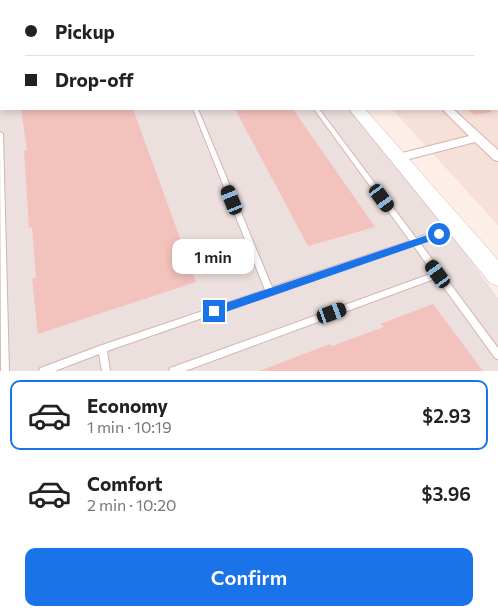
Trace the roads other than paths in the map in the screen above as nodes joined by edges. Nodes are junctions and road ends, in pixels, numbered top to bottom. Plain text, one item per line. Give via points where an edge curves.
1 (195, 110) edge
2 (318, 110) edge
3 (358, 110) edge
4 (448, 110) edge
5 (0, 134) edge
6 (477, 138) junction
7 (498, 157) edge
8 (398, 158) junction
9 (457, 228) junction
10 (415, 242) junction
11 (438, 274) junction
12 (498, 276) edge
13 (270, 292) junction
14 (102, 350) junction
15 (498, 356) edge
16 (5, 371) edge
17 (43, 371) edge
18 (106, 371) edge
19 (173, 371) edge

1 - 13 lane
2 - 10 lane
3 - 8 main road
4 - 6 street
5 - 16 lane
6 - 7 street
6 - 8 street
8 - 9 main road
9 - 10 lane
9 - 12 main road
10 - 11 lane
10 - 13 lane
11 - 15 lane
11 - 19 lane
13 - 14 lane
14 - 17 lane
14 - 18 lane

